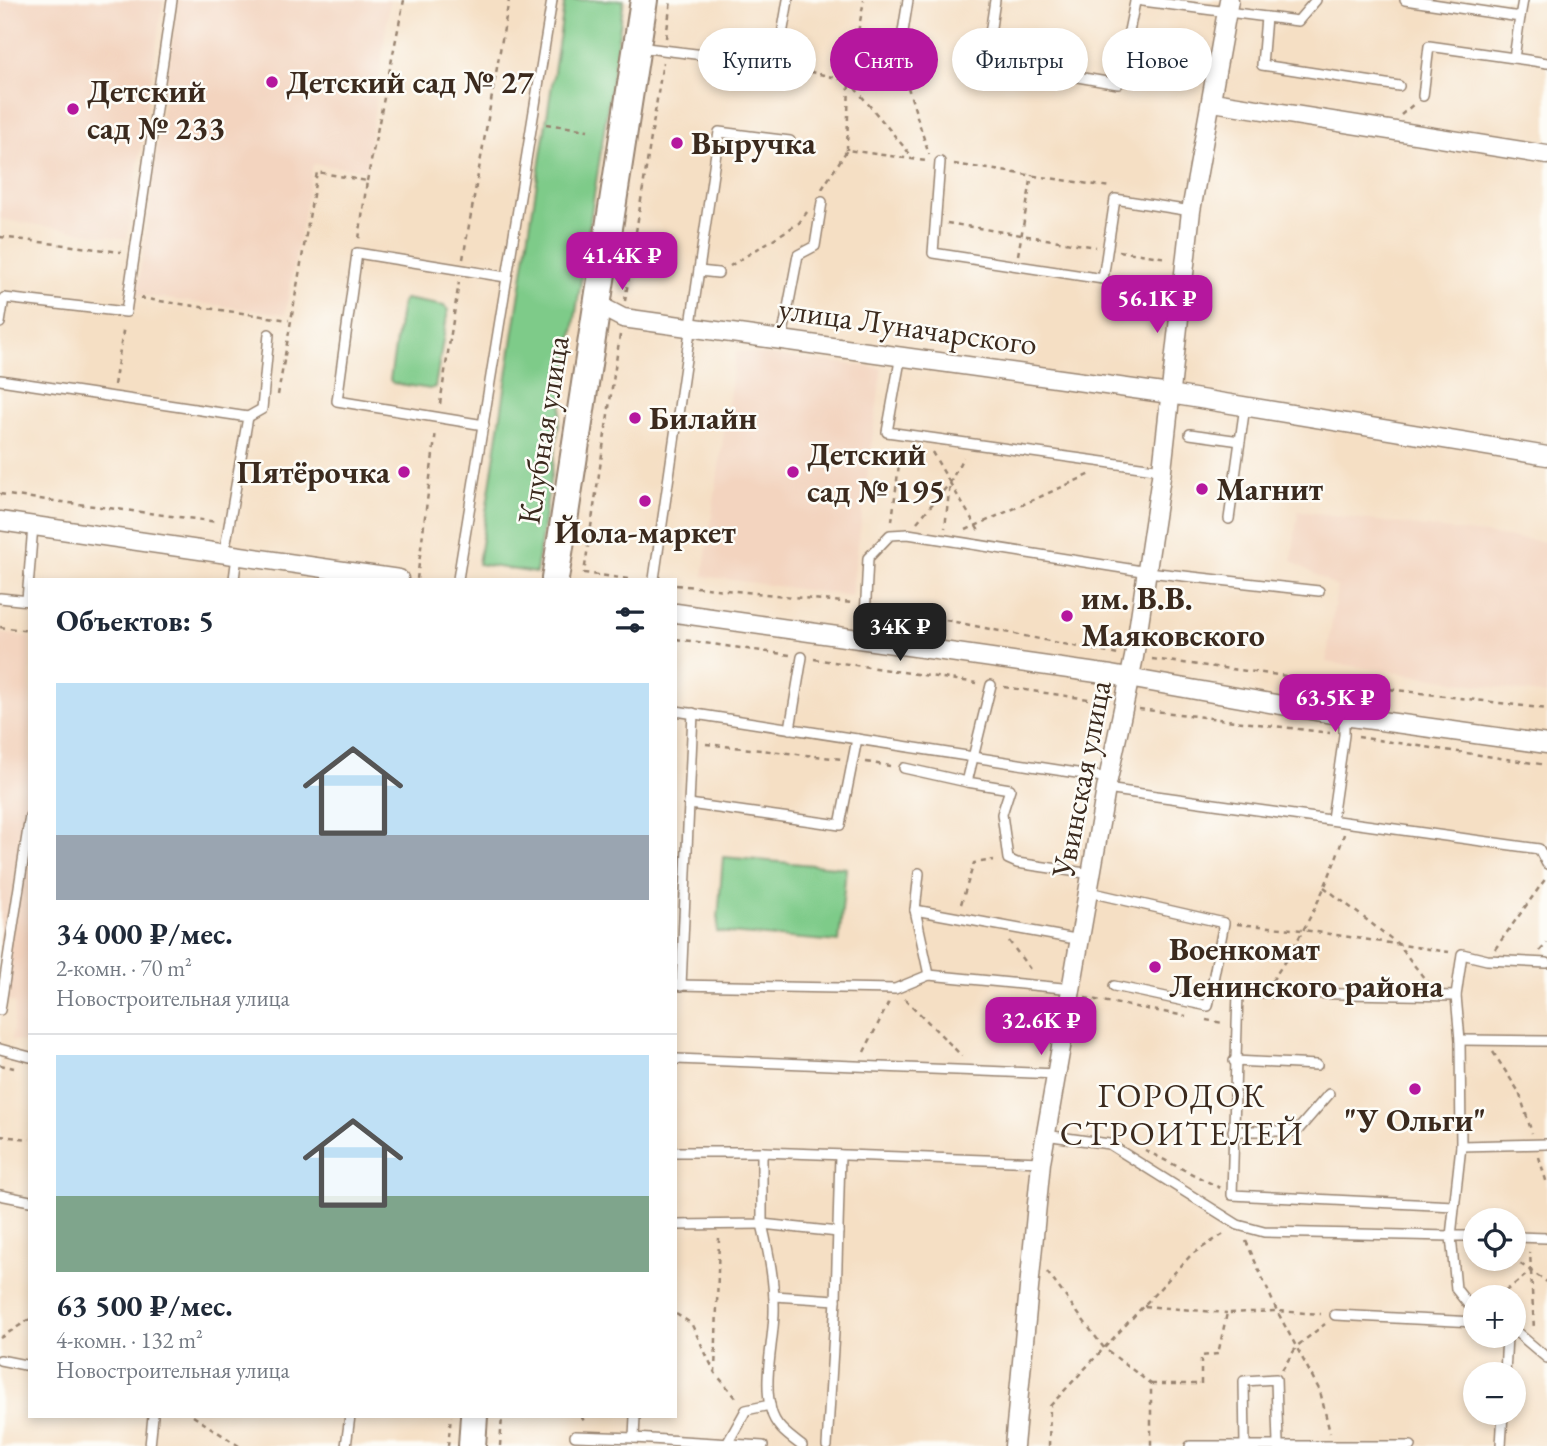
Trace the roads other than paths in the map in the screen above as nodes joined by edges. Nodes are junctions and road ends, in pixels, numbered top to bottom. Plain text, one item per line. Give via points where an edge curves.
1 (172, 0) edge
2 (552, 0) edge
3 (645, 0) edge
4 (788, 0) edge
5 (908, 0) edge
6 (995, 0) edge
7 (1316, 0) edge
8 (1405, 0) edge
9 (1523, 0) edge
10 (1135, 1) edge
11 (1228, 7) edge
12 (1520, 17) junction
13 (1266, 18) junction
14 (904, 28) edge
15 (637, 47) junction
16 (1514, 58) junction
17 (1547, 63) edge
18 (1399, 86) dead end
19 (1423, 96) road end
20 (1213, 102) junction
21 (790, 141) dead end
22 (1547, 155) edge
23 (935, 161) road end
24 (822, 202) dead end
25 (1191, 211) junction
26 (699, 271) junction
27 (718, 273) dead end
28 (506, 277) junction
29 (596, 304) junction
30 (0, 323) edge
31 (690, 326) junction
32 (269, 334) dead end
33 (782, 339) junction
34 (901, 354) junction
35 (0, 380) edge
36 (1170, 394) junction
37 (1245, 406) junction
38 (248, 417) junction
39 (484, 425) junction
40 (1189, 433) dead end
41 (1240, 441) junction
42 (1547, 456) edge
43 (1162, 470) junction
44 (1228, 519) dead end
45 (0, 521) edge
46 (33, 526) junction
47 (230, 555) junction
48 (1147, 572) junction
49 (30, 578) edge
50 (234, 578) edge
51 (392, 578) edge
52 (458, 578) edge
53 (555, 578) edge
54 (653, 578) edge
55 (1319, 591) dead end
56 (0, 598) edge
57 (28, 601) edge
58 (677, 614) edge
59 (864, 638) junction
60 (802, 657) dead end
61 (1130, 679) junction
62 (991, 685) dead end
63 (677, 711) edge
64 (693, 713) junction
65 (1344, 716) junction
66 (790, 729) junction
67 (857, 739) junction
68 (1547, 744) edge
69 (972, 757) junction
70 (904, 768) road end
71 (967, 782) junction
72 (1107, 784) junction
73 (689, 804) junction
74 (1332, 819) junction
75 (28, 829) edge
76 (1547, 864) edge
77 (919, 873) dead end
78 (1091, 883) junction
79 (915, 910) junction
80 (1081, 940) junction
81 (1547, 963) edge
82 (929, 975) junction
83 (678, 986) edge
84 (1114, 986) dead end
85 (1072, 992) junction
86 (1456, 996) junction
87 (0, 1010) edge
88 (1460, 1040) junction
89 (1547, 1041) edge
90 (0, 1049) edge
91 (28, 1056) edge
92 (677, 1059) edge
93 (1234, 1061) junction
94 (1317, 1065) dead end
95 (1057, 1074) junction
96 (1329, 1094) dead end
97 (1233, 1131) junction
98 (1045, 1135) junction
99 (1547, 1144) edge
100 (1461, 1146) junction
101 (677, 1152) edge
102 (762, 1152) junction
103 (840, 1155) junction
104 (1041, 1162) junction
105 (0, 1195) edge
106 (28, 1201) edge
107 (1454, 1206) junction
108 (762, 1224) junction
109 (677, 1225) edge
110 (838, 1231) junction
111 (1451, 1236) junction
112 (1463, 1236) edge
113 (1526, 1238) edge
114 (1547, 1238) edge
115 (774, 1296) junction
116 (1463, 1298) edge
117 (836, 1300) junction
118 (1335, 1315) road end
119 (1463, 1321) edge
120 (1526, 1340) edge
121 (1535, 1348) junction
122 (1547, 1348) edge
123 (1547, 1358) edge
124 (0, 1360) edge
125 (28, 1366) edge
126 (770, 1405) junction
127 (153, 1418) edge
128 (350, 1418) edge
129 (474, 1418) edge
130 (635, 1418) edge
131 (1503, 1425) edge
132 (575, 1436) dead end
133 (634, 1438) junction
134 (727, 1444) junction
135 (1278, 1444) junction
136 (1245, 1445) edge
137 (1333, 1445) edge
138 (150, 1446) edge
139 (346, 1446) edge
140 (472, 1446) edge
141 (763, 1446) edge
142 (802, 1446) edge
143 (827, 1446) edge
144 (1014, 1446) edge
145 (1190, 1446) edge
146 (1411, 1446) edge
147 (1502, 1446) edge

1 - 30 lane via 126,312 4,298
2 - 28 lane
3 - 15 main road, Клубная улица
4 - 15 lane via 777,64
5 - 14 lane
6 - 10 lane via 986,61 1118,84
7 - 13 lane via 1298,21
8 - 12 lane
9 - 12 lane
10 - 11 lane
11 - 13 lane
11 - 20 street, Увинская улица
12 - 16 lane
13 - 18 lane via 1262,65
15 - 29 main road, Клубная улица
16 - 17 lane
16 - 19 lane via 1429,46
20 - 22 street
20 - 25 street, Увинская улица
21 - 26 lane via 719,132
23 - 25 lane via 933,253 1103,279 1115,200
24 - 33 lane via 815,246 797,255
25 - 36 street, Увинская улица
26 - 27 lane
26 - 31 lane
28 - 39 lane
28 - 39 lane via 357,253 337,401
29 - 31 street, улица Луначарского via 623,318
29 - 53 main road, Клубная улица
31 - 33 street, улица Луначарского
31 - 54 lane
32 - 38 lane via 262,409
33 - 34 street, улица Луначарского
34 - 36 street, улица Луначарского
34 - 43 lane via 887,432
35 - 38 lane
36 - 37 street, улица Луначарского
36 - 43 street, Увинская улица
37 - 41 lane
37 - 42 street, улица Луначарского
38 - 47 lane via 229,524
39 - 52 lane
40 - 41 lane
41 - 44 lane
43 - 48 street, Увинская улица
45 - 46 street
46 - 47 street
46 - 49 lane
47 - 50 lane
47 - 51 street
48 - 55 lane
48 - 59 lane via 944,539 890,535 868,558
48 - 61 street, Увинская улица
56 - 57 lane
58 - 59 street
59 - 61 street
60 - 66 lane
61 - 65 street
61 - 72 street, Увинская улица
62 - 69 lane
63 - 64 lane
64 - 66 lane
64 - 73 lane
65 - 68 street
65 - 74 lane
66 - 67 lane
67 - 69 lane
67 - 73 lane via 840,825
69 - 71 lane
69 - 72 lane
70 - 71 lane
71 - 78 lane via 1010,789 1002,814 1009,859
72 - 74 lane
72 - 78 street, Увинская улица
73 - 83 lane
74 - 76 lane via 1539,849
75 - 87 lane
77 - 79 lane
78 - 80 street, Увинская улица
78 - 84 lane via 1224,923 1208,1006
79 - 80 lane
79 - 82 lane
80 - 85 street, Увинская улица
81 - 86 lane via 1462,954
82 - 83 lane via 895,989
82 - 85 lane
85 - 95 street, Увинская улица
86 - 88 lane
86 - 93 lane via 1238,992
88 - 89 lane
88 - 100 lane
90 - 91 lane
92 - 95 lane
93 - 94 lane
93 - 97 lane
95 - 98 street, Увинская улица
96 - 97 lane via 1297,1131
97 - 107 lane via 1232,1195
98 - 104 street, Увинская улица
98 - 111 lane via 1109,1144 1238,1225 1264,1232
99 - 100 lane
100 - 107 lane
101 - 102 lane
102 - 103 lane
102 - 108 lane
103 - 104 lane
103 - 110 lane
104 - 144 street, Увинская улица
105 - 106 lane
107 - 111 lane
108 - 109 lane
108 - 110 lane
108 - 115 lane
110 - 117 lane
111 - 112 lane
111 - 116 lane via 1456,1289
113 - 114 lane
115 - 117 lane
115 - 126 lane
117 - 143 lane
118 - 119 lane
120 - 121 lane
121 - 122 lane
121 - 123 lane
124 - 125 lane
126 - 134 lane via 747,1410
126 - 142 lane via 779,1428
127 - 138 lane
128 - 139 lane
129 - 140 main road
130 - 133 lane
131 - 147 lane
132 - 133 lane
133 - 134 lane
134 - 141 lane
135 - 136 lane
135 - 136 lane via 1276,1379 1244,1381
135 - 137 lane
136 - 145 lane
137 - 146 lane

